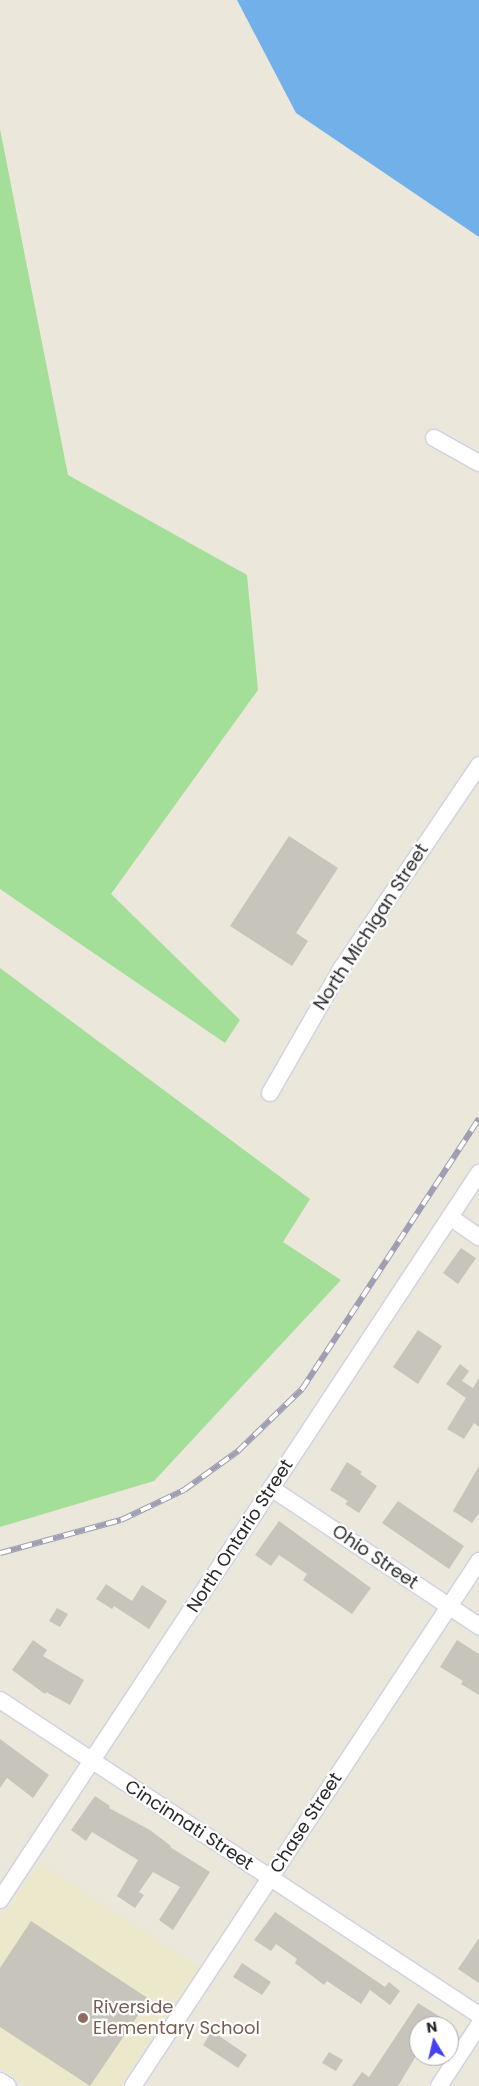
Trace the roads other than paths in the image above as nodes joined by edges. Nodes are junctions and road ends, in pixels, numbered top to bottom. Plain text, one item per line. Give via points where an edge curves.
1 (434, 438) dead end
2 (479, 463) edge
3 (479, 765) edge
4 (270, 1093) dead end
5 (479, 1173) edge
6 (450, 1217) junction
7 (479, 1237) edge
8 (271, 1488) junction
9 (479, 1561) edge
10 (449, 1606) junction
11 (479, 1626) edge
12 (0, 1700) edge
13 (92, 1760) junction
14 (270, 1878) junction
15 (0, 1900) edge
16 (479, 2016) edge
17 (479, 2025) edge
18 (0, 2081) edge
19 (8, 2086) edge
20 (133, 2086) edge
21 (439, 2086) edge

1 - 2 street
3 - 4 street, North Michigan Street via 341,969
5 - 6 street, North Ontario Street
6 - 7 street
6 - 8 street, North Ontario Street
8 - 10 street, Ohio Street
8 - 13 street, North Ontario Street
9 - 10 street, Chase Street
10 - 11 street, Ohio Street
10 - 14 street, Chase Street
12 - 13 street, Cincinnati Street
13 - 14 street, Cincinnati Street
13 - 15 street, North Ontario Street
14 - 16 street, Cincinnati Street
14 - 20 street, Chase Street
17 - 21 street
18 - 19 street

